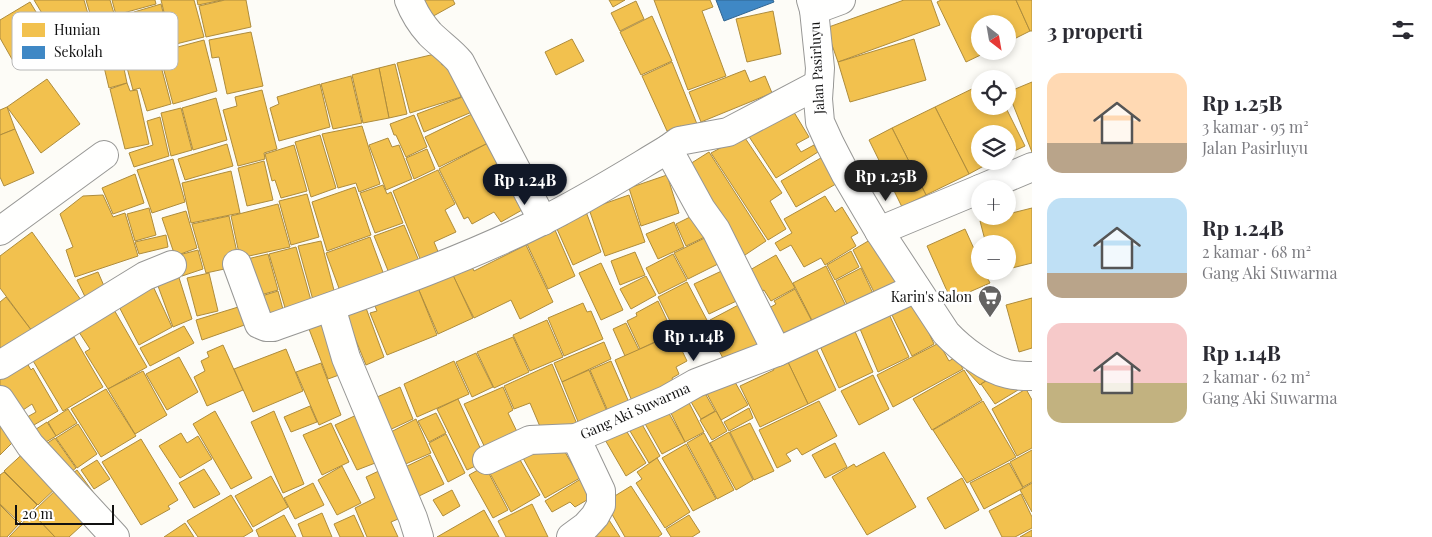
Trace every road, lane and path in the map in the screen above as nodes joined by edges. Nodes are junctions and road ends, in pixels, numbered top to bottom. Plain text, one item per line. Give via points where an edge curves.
1 (410, 0) edge
2 (841, 0) edge
3 (812, 5) edge
4 (819, 84) junction
5 (668, 149) junction
6 (104, 155) dead end
7 (1032, 167) edge
8 (1001, 180) edge
9 (971, 193) edge
10 (543, 221) junction
11 (0, 231) edge
12 (879, 231) junction
13 (237, 264) dead end
14 (172, 265) dead end
15 (916, 288) junction
16 (331, 307) junction
17 (777, 352) junction
18 (0, 365) edge
19 (1029, 381) edge
20 (0, 400) edge
21 (576, 438) junction
22 (487, 460) dead end
23 (115, 537) edge
24 (419, 537) edge
25 (571, 537) edge

1 - 10 street via 414,14 430,34 460,62
2 - 3 street
3 - 4 street, Jalan Pasirluyu
4 - 5 street via 728,132 679,141
4 - 12 street, Jalan Pasirluyu via 820,122
5 - 10 street
5 - 17 street via 716,230
6 - 11 street
7 - 8 street
9 - 12 street
10 - 16 street via 471,254
12 - 15 street, Jalan Pasirluyu
13 - 16 street via 259,324 273,327
14 - 18 street via 145,276
15 - 17 street, Gang Aki Suwarma
15 - 19 street, Jalan Pasirluyu via 956,344 986,364
16 - 24 street via 346,358
17 - 21 street, Gang Aki Suwarma via 696,383 666,400
20 - 23 street via 30,445
21 - 22 street, Gang Aki Suwarma via 530,440
21 - 25 street via 601,491 601,505 586,526

